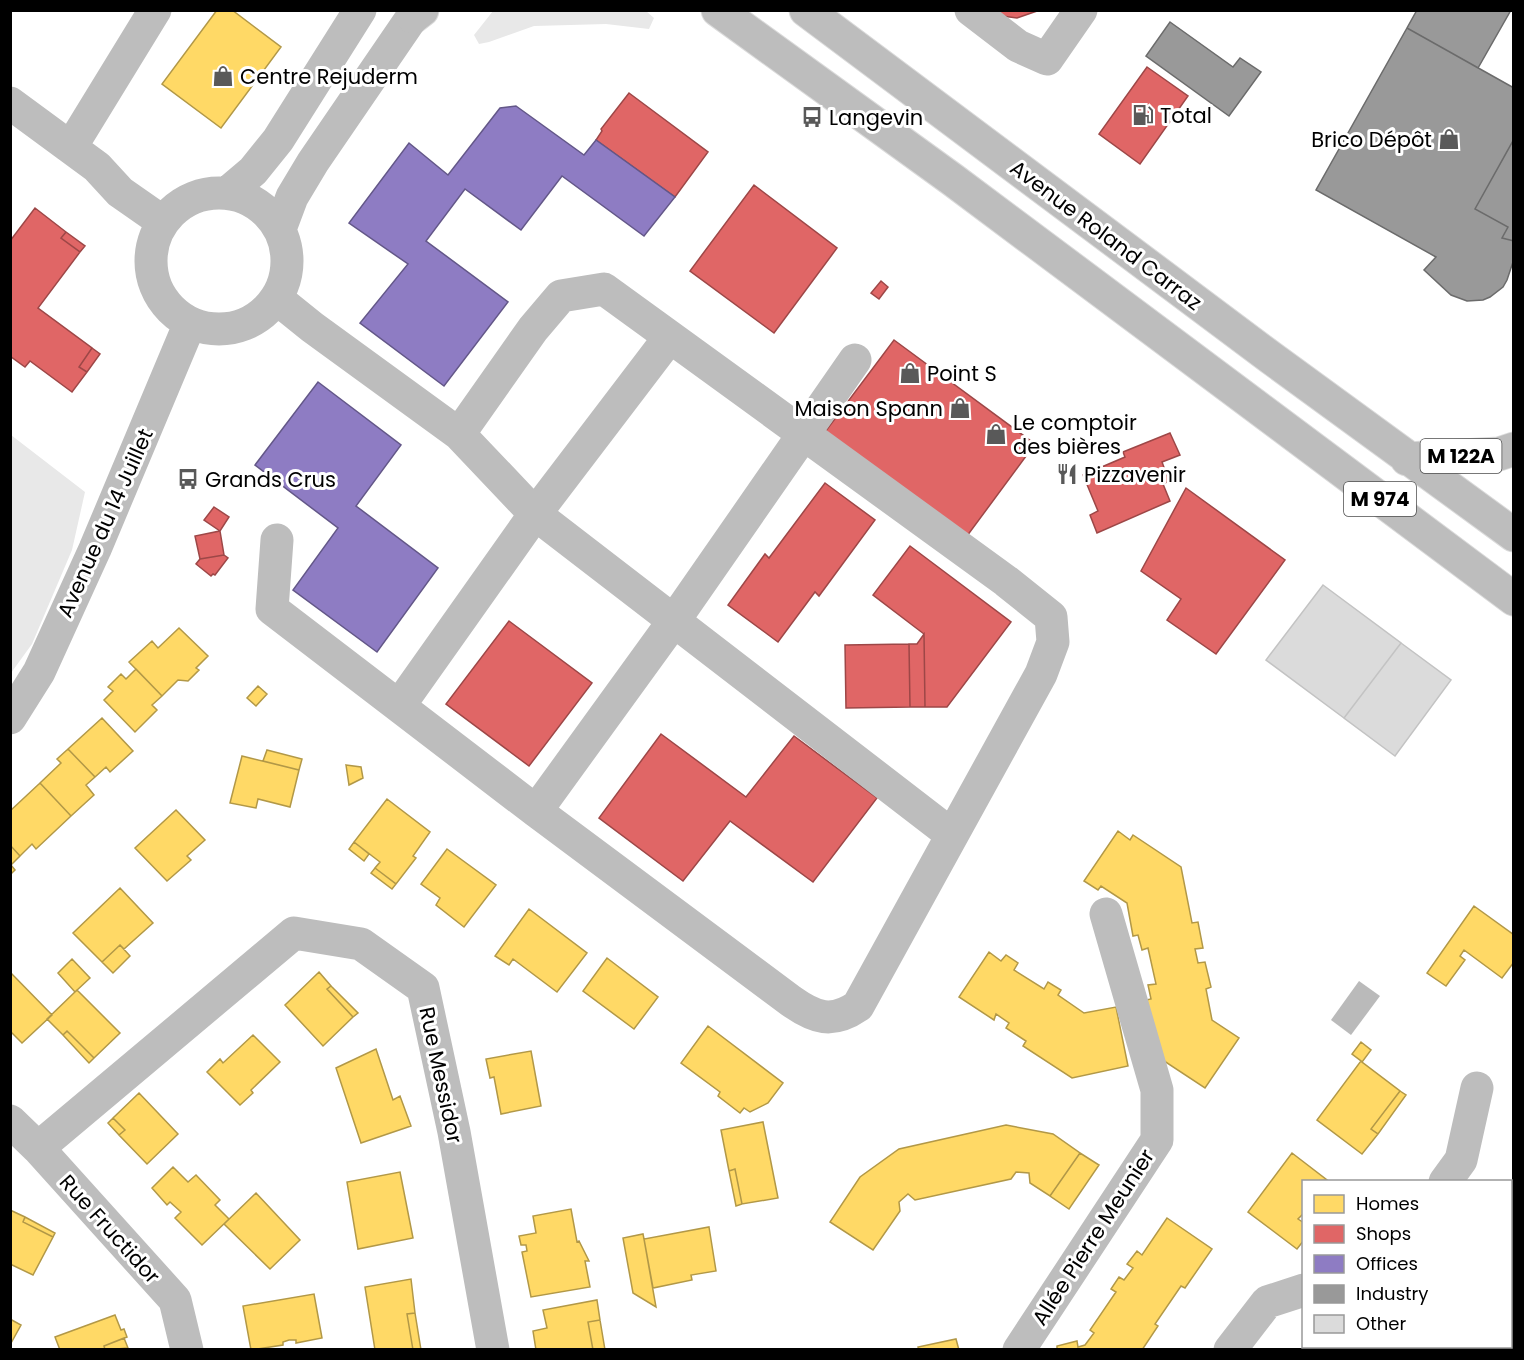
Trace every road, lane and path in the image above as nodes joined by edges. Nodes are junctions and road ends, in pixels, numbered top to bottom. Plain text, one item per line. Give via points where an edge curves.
1 (155, 10) edge
2 (360, 10) edge
3 (718, 10) edge
4 (806, 10) edge
5 (971, 10) edge
6 (1081, 10) edge
7 (417, 13) edge
8 (10, 103) edge
9 (71, 147) junction
10 (227, 193) junction
11 (163, 222) junction
12 (280, 229) junction
13 (276, 298) junction
14 (190, 323) junction
15 (669, 338) junction
16 (855, 360) dead end
17 (459, 434) junction
18 (803, 434) junction
19 (1514, 449) edge
20 (1407, 459) junction
21 (535, 514) junction
22 (1514, 535) edge
23 (277, 540) dead end
24 (1500, 577) edge
25 (1514, 599) edge
26 (674, 622) junction
27 (399, 706) junction
28 (10, 718) edge
29 (536, 811) junction
30 (952, 835) junction
31 (1106, 914) dead end
32 (1477, 1088) dead end
33 (10, 1121) edge
34 (38, 1148) junction
35 (1446, 1180) edge
36 (1302, 1291) edge
37 (187, 1350) edge
38 (493, 1350) edge
39 (1018, 1350) edge
40 (1230, 1350) edge

1 - 9 street
2 - 10 street via 278,140 253,171
3 - 24 street, M 974 via 1274,420
4 - 20 street, Avenue Roland Carraz
5 - 6 street via 1018,46 1047,58
7 - 12 street via 313,162 292,197
8 - 9 street
9 - 11 street via 120,192
10 - 11 street via 191,198
10 - 12 street via 257,205
11 - 14 street via 151,253 156,287 170,308
12 - 13 street via 287,252 286,276
13 - 14 street via 247,324 208,329
13 - 17 street
14 - 28 street, Avenue du 14 Juillet via 39,672
15 - 17 street via 604,289 561,296
15 - 18 street
15 - 21 street
16 - 18 street
17 - 21 street
18 - 26 street
18 - 30 street via 1051,617 1053,642 1041,674
19 - 20 street, M 122A via 1499,454
20 - 22 street, M 974
21 - 26 street
21 - 27 street
23 - 27 street via 272,609
24 - 25 street, M 974
26 - 29 street
26 - 30 street
27 - 29 street
29 - 30 street via 807,1013 824,1017 843,1016 858,1006
31 - 39 street, Allée Pierre Meunier via 1157,1090 1157,1140
32 - 35 street via 1461,1160
33 - 34 street, Rue Fructidor
34 - 37 street, Rue Fructidor via 175,1300
34 - 38 street, Rue Messidor via 294,933 361,944 423,988 454,1132
36 - 40 street via 1267,1302

